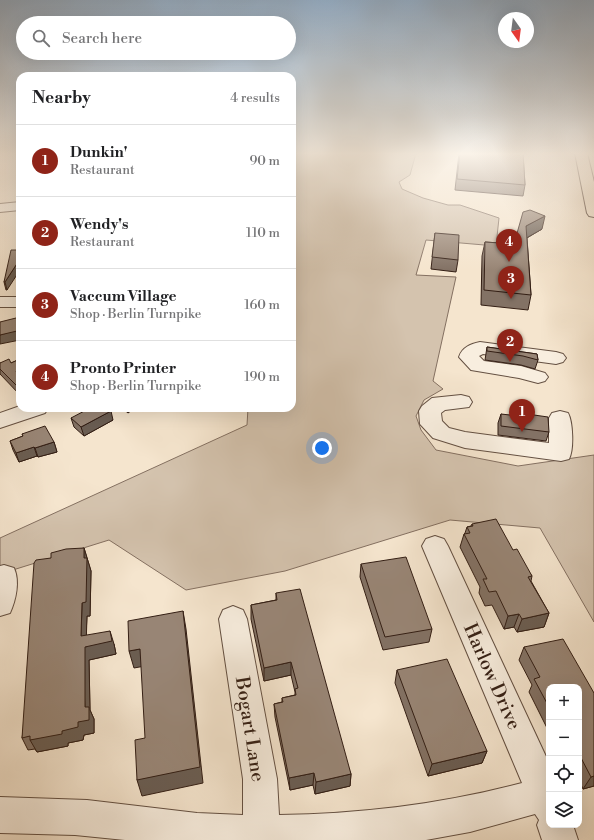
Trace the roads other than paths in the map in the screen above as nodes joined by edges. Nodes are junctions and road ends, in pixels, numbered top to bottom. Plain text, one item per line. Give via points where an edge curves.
1 (592, 192) edge
2 (16, 206) edge
3 (0, 208) edge
4 (594, 213) edge
5 (1, 300) edge
6 (16, 302) edge
7 (556, 358) dead end
8 (538, 377) dead end
9 (461, 402) dead end
10 (26, 412) edge
11 (560, 418) dead end
12 (0, 421) edge
13 (435, 546) dead end
14 (4, 576) dead end
15 (0, 604) edge
16 (233, 619) dead end
17 (546, 799) edge
18 (546, 808) edge
19 (0, 815) edge
20 (556, 828) edge
21 (262, 836) edge
22 (560, 840) edge

1 - 4 highway
2 - 3 street
5 - 6 street
7 - 8 street via 480,348 470,353 469,357 478,366
9 - 11 street via 440,403 430,411 431,424 442,433 465,440 561,453
10 - 12 street
13 - 17 street, Harlow Drive
14 - 15 street
16 - 21 street, Bogart Lane via 260,779
18 - 21 street via 488,810 404,825
19 - 21 street via 66,816
20 - 22 street, Harlow Drive

